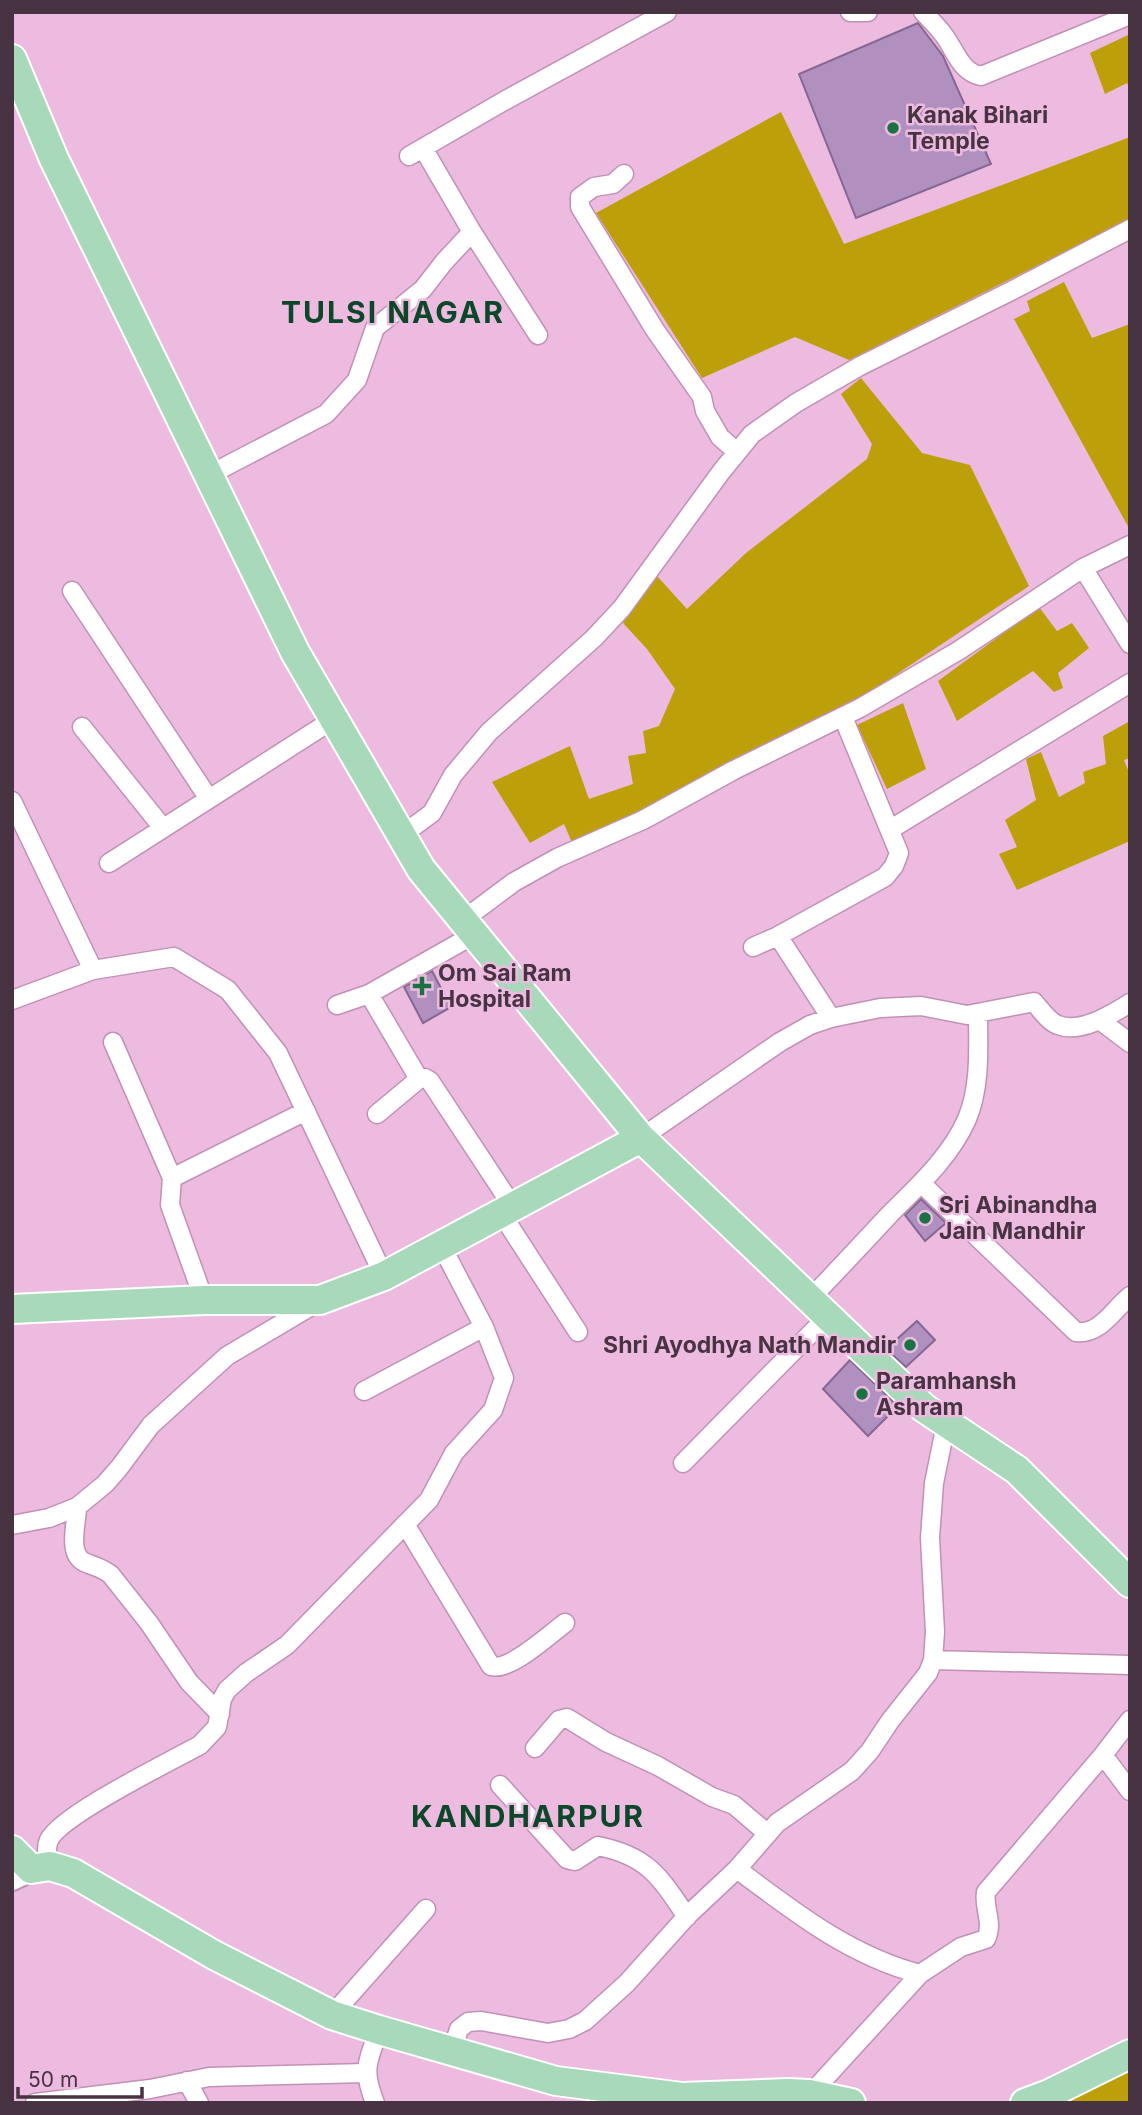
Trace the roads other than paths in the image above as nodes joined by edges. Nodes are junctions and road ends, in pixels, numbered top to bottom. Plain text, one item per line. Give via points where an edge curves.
1 (667, 12) edge
2 (850, 12) edge
3 (868, 12) edge
4 (923, 12) edge
5 (1130, 15) edge
6 (12, 59) edge
7 (624, 174) dead end
8 (1130, 229) edge
9 (472, 232) junction
10 (538, 335) dead end
11 (737, 452) junction
12 (209, 475) junction
13 (1130, 545) edge
14 (1083, 568) junction
15 (72, 591) dead end
16 (1130, 643) edge
17 (1130, 683) edge
18 (843, 717) junction
19 (334, 719) junction
20 (82, 727) dead end
21 (209, 799) junction
22 (12, 801) edge
23 (163, 828) junction
24 (891, 829) junction
25 (402, 835) junction
26 (108, 863) dead end
27 (469, 927) junction
28 (778, 936) junction
29 (753, 947) dead end
30 (93, 970) junction
31 (369, 994) junction
32 (12, 1000) edge
33 (1130, 1003) edge
34 (337, 1005) dead end
35 (978, 1013) junction
36 (831, 1018) junction
37 (1101, 1021) junction
38 (113, 1042) dead end
39 (1130, 1043) edge
40 (419, 1079) junction
41 (306, 1111) junction
42 (377, 1114) dead end
43 (641, 1138) junction
44 (172, 1178) junction
45 (921, 1183) junction
46 (507, 1210) junction
47 (441, 1245) junction
48 (384, 1276) junction
49 (1130, 1296) edge
50 (204, 1300) junction
51 (320, 1300) junction
52 (12, 1309) edge
53 (818, 1309) junction
54 (484, 1327) junction
55 (578, 1332) dead end
56 (364, 1391) dead end
57 (946, 1424) junction
58 (683, 1463) dead end
59 (77, 1507) junction
60 (405, 1524) junction
61 (12, 1525) edge
62 (1130, 1583) edge
63 (565, 1623) dead end
64 (933, 1660) junction
65 (1130, 1665) edge
66 (220, 1714) junction
67 (1130, 1720) edge
68 (535, 1748) dead end
69 (1103, 1755) junction
70 (500, 1785) dead end
71 (1130, 1791) edge
72 (768, 1834) junction
73 (26, 1866) edge
74 (737, 1868) junction
75 (426, 1909) dead end
76 (687, 1917) junction
77 (920, 1973) junction
78 (332, 2014) junction
79 (379, 2030) junction
80 (452, 2051) junction
81 (1130, 2054) edge
82 (366, 2073) junction
83 (187, 2081) junction
84 (806, 2098) edge
85 (61, 2101) edge
86 (35, 2103) edge
87 (199, 2103) edge
88 (375, 2103) edge
89 (851, 2103) edge
90 (1025, 2103) edge

1 - 9 street via 416,152
2 - 3 street
4 - 5 street via 971,74 981,76
6 - 12 main road via 54,159
7 - 11 street via 613,184 594,187 580,197 580,207 702,397 720,437
8 - 11 street via 860,366 796,403 752,434
9 - 10 street
9 - 12 street via 423,289 375,328 356,380 326,414
11 - 25 street via 622,608 489,732 453,775 432,813
12 - 19 main road via 295,652
13 - 14 street
14 - 16 street
14 - 18 street via 958,650
15 - 21 street
17 - 24 street
18 - 24 street
18 - 27 street via 643,820 556,858 514,882
19 - 21 street
19 - 25 main road
20 - 23 street
21 - 23 street
22 - 30 street
23 - 26 street
24 - 28 street via 899,853 885,877
25 - 27 main road via 421,869
27 - 31 street
27 - 43 main road
28 - 29 street
28 - 36 street
30 - 32 street
30 - 41 street via 174,957 228,990 278,1053
31 - 34 street
31 - 40 street
33 - 37 street
35 - 36 street via 921,1006
35 - 37 street via 1034,1002 1056,1025
35 - 45 street via 975,1091 968,1117 956,1141
36 - 43 street via 780,1042
37 - 39 street
38 - 44 street
40 - 42 street
40 - 46 street via 435,1086
41 - 44 street
41 - 48 street
43 - 46 main road
43 - 53 main road
44 - 50 street via 170,1205
45 - 49 street via 1076,1332 1095,1330
45 - 53 street
46 - 47 main road
46 - 55 street
47 - 48 main road
47 - 54 street
48 - 51 main road
50 - 51 main road
50 - 52 main road
51 - 59 street via 227,1356 151,1425 105,1484
53 - 57 main road
53 - 58 street
54 - 56 street
54 - 60 street via 504,1378 493,1410 454,1453 429,1500
57 - 62 main road via 1017,1470
57 - 64 street via 934,1483 930,1538
59 - 61 street
59 - 66 street via 76,1555 111,1575 189,1682
60 - 63 street via 491,1665 500,1668 514,1661
60 - 66 street via 287,1645 227,1690
64 - 65 street
64 - 72 street via 928,1673 852,1771
66 - 73 street via 217,1727 200,1745 58,1827 46,1851
67 - 69 street
68 - 72 street via 559,1720 567,1718 741,1810
69 - 71 street
69 - 77 street via 986,1892 990,1931 986,1939 961,1947
70 - 76 street via 567,1859 575,1861 598,1846 633,1858 652,1869
72 - 74 street
73 - 78 main road via 73,1873 214,1955
74 - 76 street
74 - 77 street via 848,1946 896,1968
75 - 78 street
76 - 80 street via 628,1983 585,2021 548,2033 468,2022 459,2029
77 - 84 street
78 - 79 main road
79 - 80 main road
79 - 82 street
80 - 84 main road via 556,2081 682,2097
81 - 90 main road
82 - 83 street via 242,2075
82 - 88 street
83 - 85 street
83 - 87 street
84 - 89 main road
85 - 86 street

